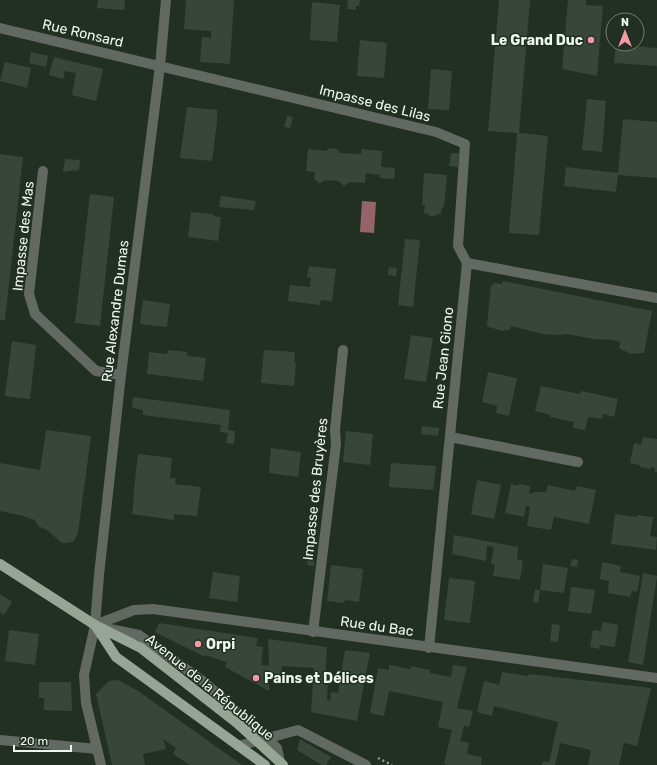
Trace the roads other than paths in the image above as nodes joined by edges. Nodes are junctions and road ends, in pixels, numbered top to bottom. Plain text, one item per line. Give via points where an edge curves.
1 (166, 0) edge
2 (0, 28) edge
3 (160, 66) junction
4 (43, 171) dead end
5 (467, 263) junction
6 (657, 298) edge
7 (343, 350) dead end
8 (121, 375) junction
9 (450, 437) junction
10 (578, 462) dead end
11 (0, 564) edge
12 (95, 625) junction
13 (313, 632) junction
14 (429, 648) junction
15 (657, 678) edge
16 (0, 740) edge
17 (261, 740) junction
18 (238, 746) junction
19 (97, 749) junction
20 (281, 764) edge
21 (101, 765) edge
22 (264, 765) edge
23 (366, 765) edge

1 - 3 street, Rue Alexandre Dumas
2 - 3 street, Rue Ronsard
3 - 5 street, Impasse des Lilas via 436,132 465,144 458,246
3 - 8 street, Rue Alexandre Dumas
4 - 8 street, Impasse des Mas via 29,294 36,314 96,371
5 - 6 street
5 - 9 street, Rue Jean Giono
7 - 13 street, Impasse des Bruyères via 334,430 336,444
8 - 12 street, Rue Alexandre Dumas
9 - 10 street
9 - 14 street, Rue Jean Giono
11 - 12 main road, Avenue de la République
12 - 13 street, Rue du Bac via 134,610 153,609
12 - 17 main road, Avenue de la République via 141,648
12 - 18 main road, Avenue de la République via 116,657
12 - 19 street, Rue Alexandre Dumas via 84,675 86,703
13 - 14 street, Rue du Bac
14 - 15 street, Rue du Bac
16 - 19 street
17 - 18 street
17 - 20 main road, Avenue de la République
17 - 23 street via 298,730
18 - 22 main road, Avenue de la République
19 - 21 street, Rue Alexandre Dumas

